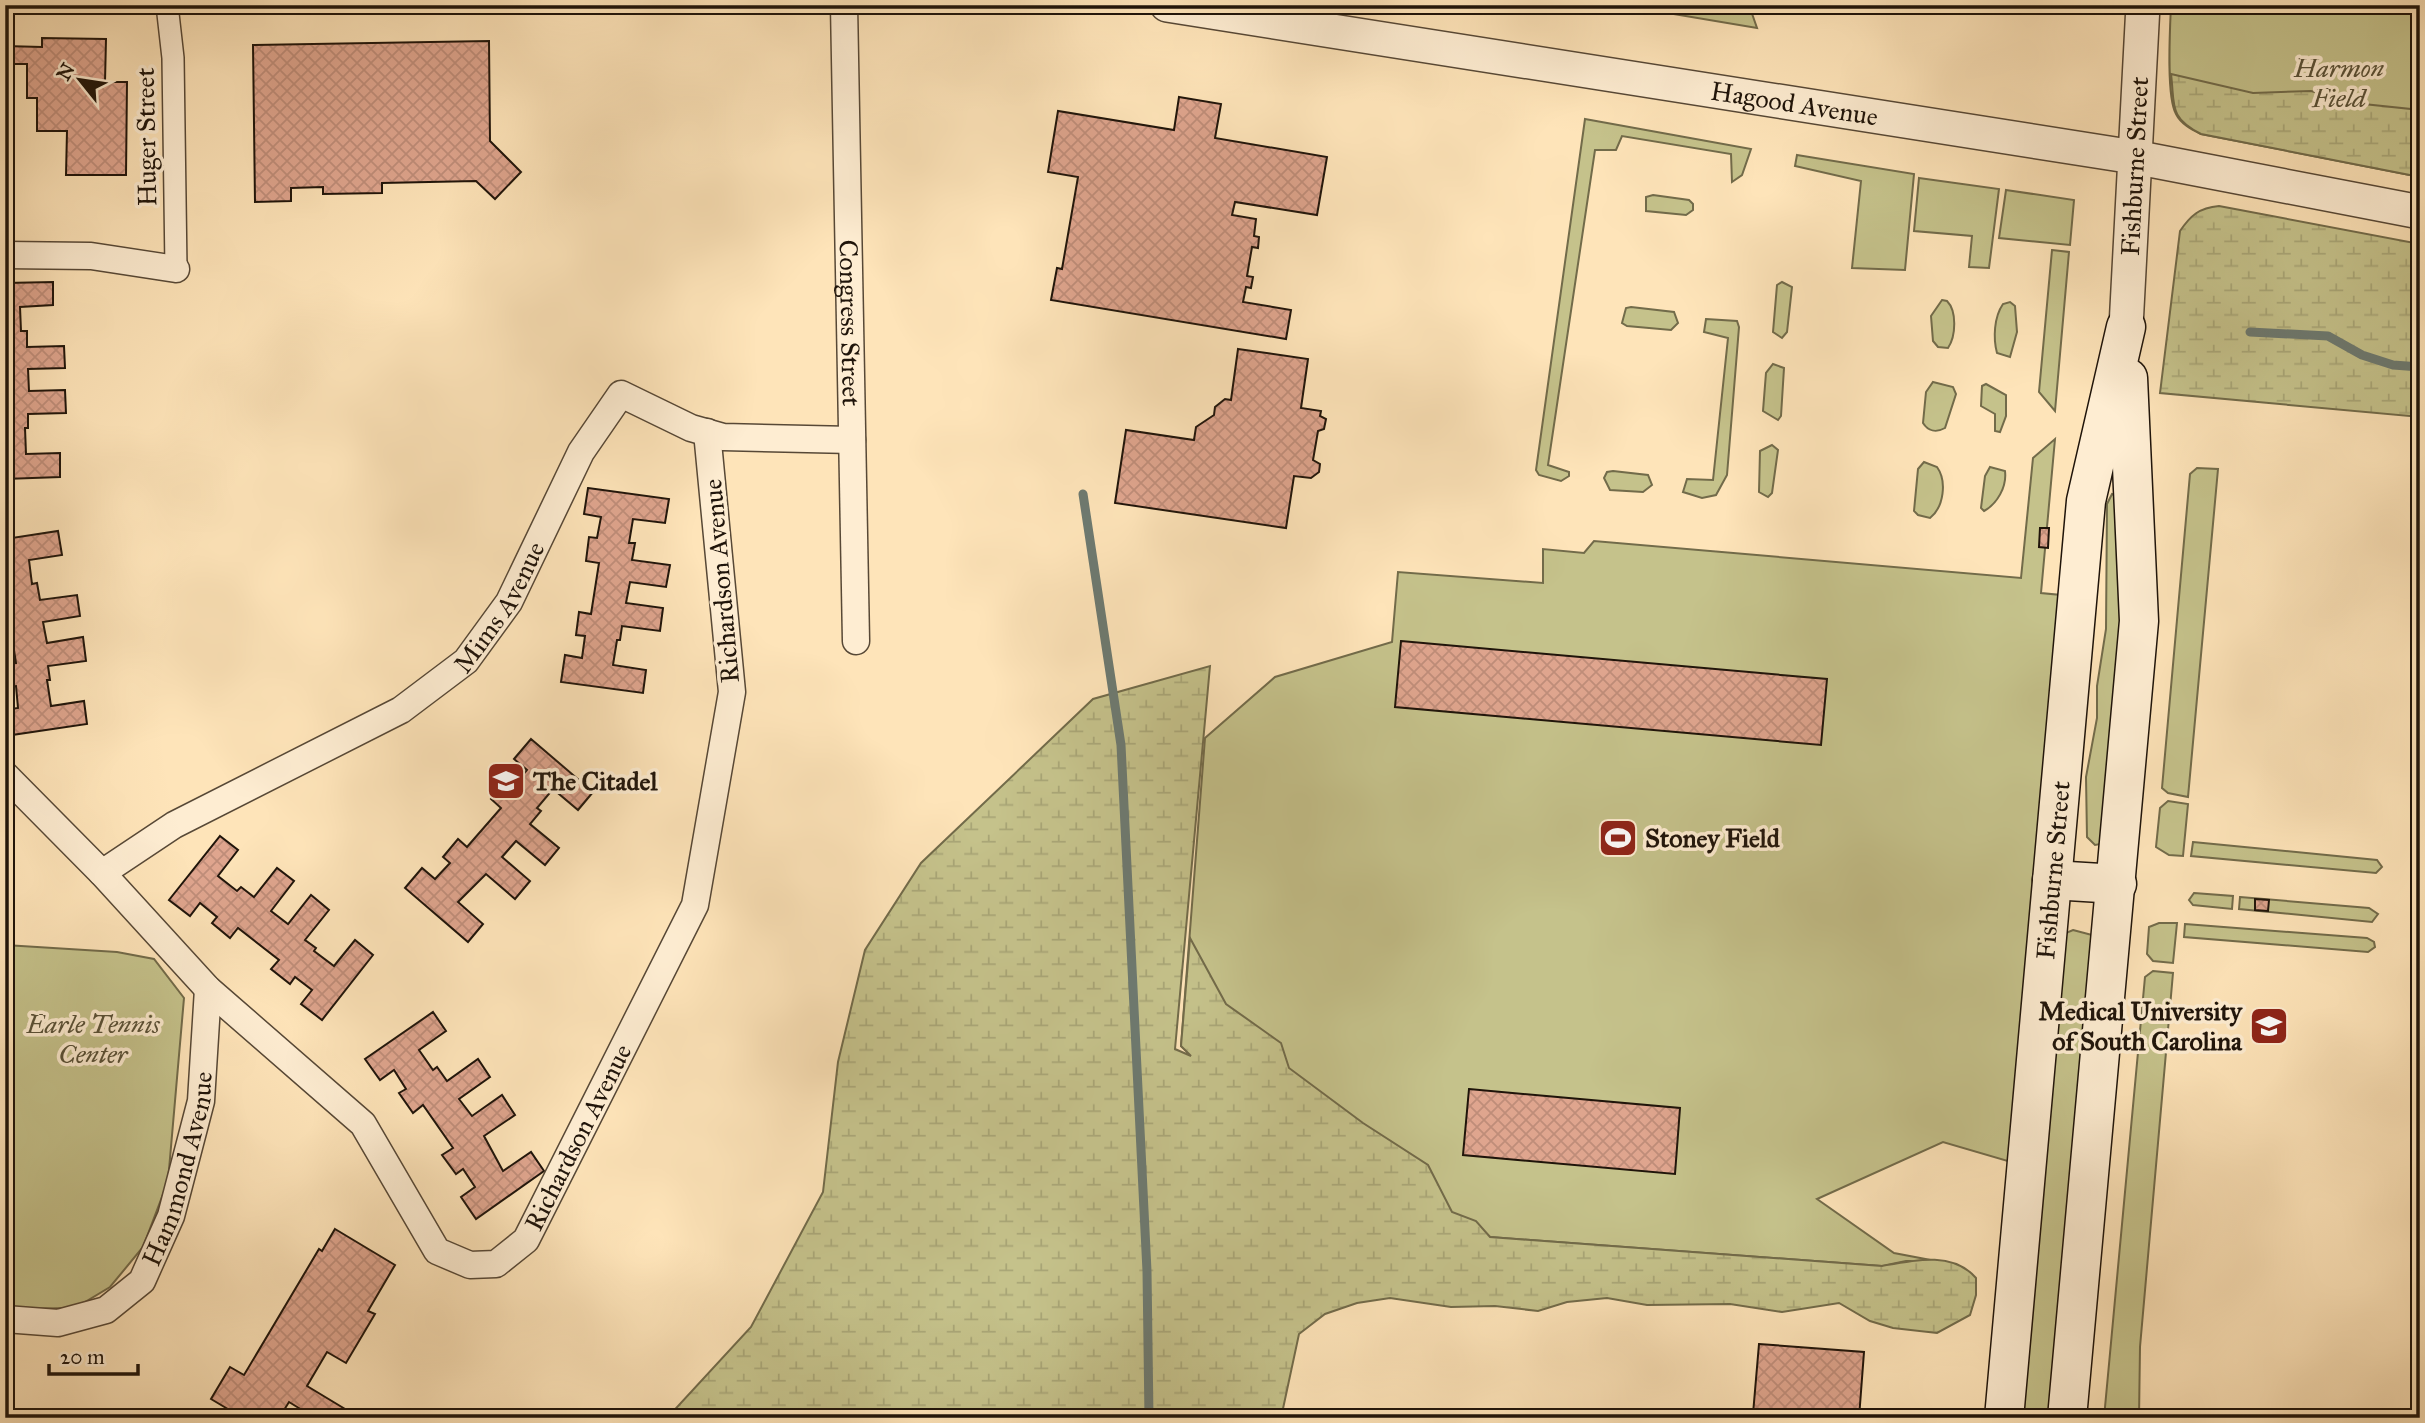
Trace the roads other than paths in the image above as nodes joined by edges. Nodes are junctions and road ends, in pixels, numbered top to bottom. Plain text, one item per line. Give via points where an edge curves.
1 (167, 5) edge
2 (844, 5) edge
3 (1167, 5) edge
4 (2143, 5) edge
5 (2134, 157) junction
6 (2420, 212) edge
7 (5, 255) edge
8 (176, 269) joint
9 (2126, 327) junction
10 (707, 432) junction
11 (852, 440) junction
12 (856, 641) dead end
13 (5, 775) edge
14 (102, 873) junction
15 (2052, 880) junction
16 (2117, 884) junction
17 (208, 989) junction
18 (5, 1320) edge
19 (2004, 1418) edge
20 (2067, 1418) edge

1 - 8 street, Huger Street via 173,58
2 - 11 street, Congress Street
3 - 5 street, Hagood Avenue
4 - 5 street, Fishburne Street
5 - 6 street, Hagood Avenue
5 - 9 street, Fishburne Street
7 - 8 street via 91,256
9 - 15 main road, Fishburne Street via 2087,500
9 - 16 main road, Fishburne Street via 2139,621
10 - 11 street, Mims Avenue via 752,440
10 - 14 street, Mims Avenue via 621,394 581,453 509,602 466,660 401,710 174,825
10 - 17 street, Richardson Avenue via 732,692 695,905 526,1240 496,1264 470,1265 437,1251 363,1125
11 - 12 street, Congress Street
13 - 14 street, Richardson Avenue
14 - 17 street, Richardson Avenue
15 - 16 main road
15 - 19 main road, Fishburne Street
16 - 20 main road, Fishburne Street
17 - 18 street, Hammond Avenue via 201,1101 171,1216 142,1281 106,1310 58,1323

